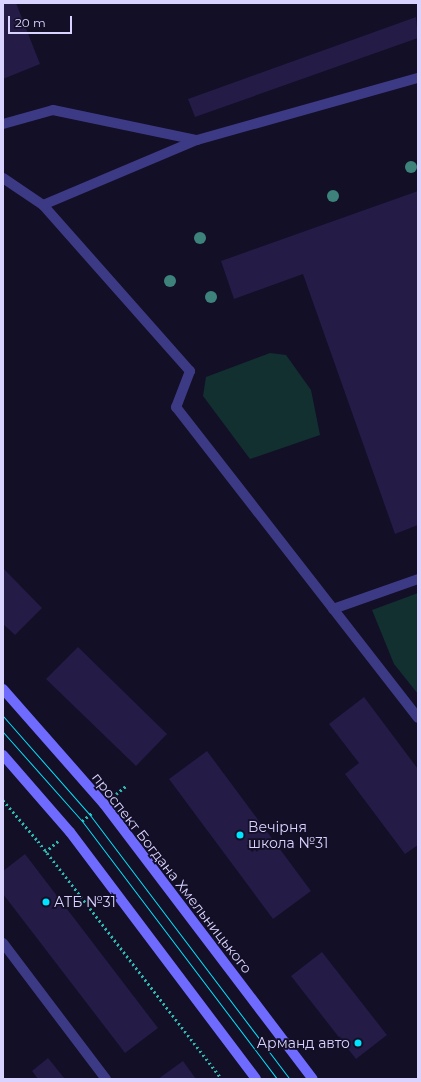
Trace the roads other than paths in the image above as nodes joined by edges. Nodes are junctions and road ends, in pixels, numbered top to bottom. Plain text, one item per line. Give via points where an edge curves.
1 (418, 78) edge
2 (3, 124) edge
3 (197, 140) junction
4 (3, 178) edge
5 (43, 204) junction
6 (418, 579) edge
7 (333, 609) junction
8 (3, 689) edge
9 (418, 718) edge
10 (3, 755) edge
11 (3, 943) edge
12 (106, 1079) edge
13 (256, 1079) edge
14 (312, 1079) edge

1 - 3 lane
2 - 3 lane via 53,110
3 - 5 lane
4 - 5 lane
5 - 7 lane via 190,371 176,406
6 - 7 lane
7 - 9 lane
8 - 14 main road, проспект Богдана Хмельницького via 104,804
10 - 13 main road via 70,832
11 - 12 lane

